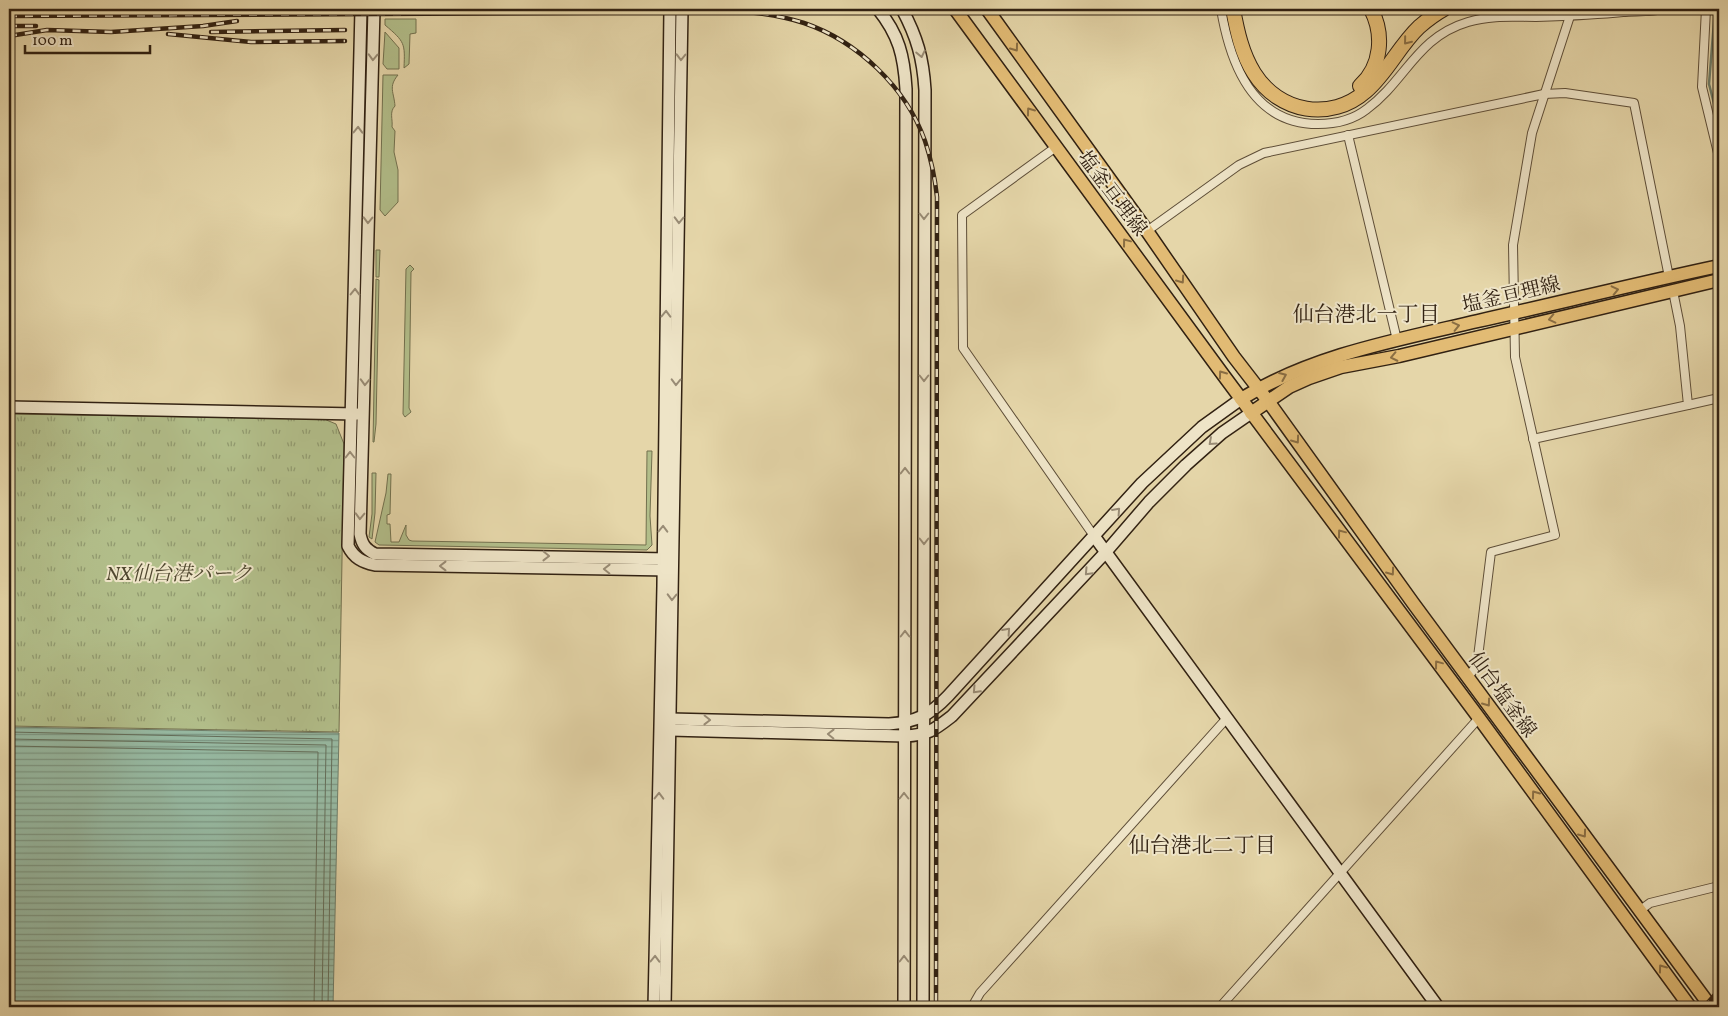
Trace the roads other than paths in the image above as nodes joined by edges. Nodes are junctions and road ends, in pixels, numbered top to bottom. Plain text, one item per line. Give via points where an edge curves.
1 (361, 9) edge
2 (374, 9) edge
3 (670, 9) edge
4 (682, 9) edge
5 (878, 9) edge
6 (902, 9) edge
7 (955, 9) edge
8 (987, 9) edge
9 (1221, 9) edge
10 (1233, 9) edge
11 (1241, 9) edge
12 (1371, 9) edge
13 (1444, 9) edge
14 (1664, 9) edge
15 (1706, 9) edge
16 (1570, 16) junction
17 (1544, 94) junction
18 (1348, 135) junction
19 (1056, 147) junction
20 (1719, 157) edge
21 (1147, 231) junction
22 (1719, 266) edge
23 (1670, 277) junction
24 (1719, 280) edge
25 (1673, 291) junction
26 (1515, 313) junction
27 (1516, 327) junction
28 (1397, 340) junction
29 (1258, 388) junction
30 (1719, 398) edge
31 (1241, 399) junction
32 (1268, 400) junction
33 (1688, 405) junction
34 (9, 407) edge
35 (1251, 412) junction
36 (351, 414) junction
37 (364, 414) junction
38 (1533, 439) junction
39 (1094, 536) junction
40 (1105, 553) junction
41 (668, 564) junction
42 (1468, 677) junction
43 (923, 717) junction
44 (1227, 718) junction
45 (1479, 718) junction
46 (905, 723) junction
47 (667, 725) junction
48 (923, 735) junction
49 (904, 736) junction
50 (1340, 872) junction
51 (1719, 886) edge
52 (1639, 911) junction
53 (1699, 991) junction
54 (1686, 1006) edge
55 (654, 1007) edge
56 (665, 1007) edge
57 (904, 1007) edge
58 (923, 1007) edge
59 (972, 1007) edge
60 (1220, 1007) edge
61 (1438, 1007) edge
62 (1711, 1007) edge

36 -> 1 street
2 -> 37 street
41 -> 3 street
4 -> 41 street
46 -> 5 street via 906,89 900,47
6 -> 43 street via 919,45 925,90
19 -> 7 main road, 塩釜亘理線
8 -> 21 main road, 塩釜亘理線
9 - 16 street via 1232,54 1250,90 1276,114 1287,120 1310,124 1339,123 1366,111 1426,45 1457,26 1481,18
13 -> 10 highway via 1419,27 1366,91 1343,106 1319,110 1294,106 1264,87 1247,60
11 - 12 highway via 1252,51 1268,79 1288,94 1318,102 1354,91 1370,74 1376,63 1380,38
14 - 16 street
15 - 20 street via 1702,87
16 - 17 street
17 - 18 street
17 - 23 street via 1634,103
17 - 26 street via 1532,133 1513,245
18 - 21 street via 1264,153 1239,165
18 - 28 street
31 -> 19 main road, 塩釜亘理線
19 - 39 street via 962,216 963,348
21 -> 29 main road, 塩釜亘理線
22 - 23 main road, 塩釜亘理線
26 -> 23 main road, 塩釜亘理線
24 - 25 main road, 塩釜亘理線
25 -> 27 main road, 塩釜亘理線
25 - 33 street
26 - 27 street
28 -> 26 main road, 塩釜亘理線
27 -> 32 main road, 塩釜亘理線 via 1341,368 1309,378
27 - 38 street via 1516,357
29 -> 28 main road, 塩釜亘理線 via 1313,364
29 - 31 main road, 塩釜亘理線
29 - 32 main road, 塩釜亘理線
30 - 33 street
31 - 35 main road, 塩釜亘理線
39 -> 31 street via 1172,454
32 - 35 main road, 塩釜亘理線
32 -> 42 main road, 仙台塩釜線
33 - 38 street
34 - 36 street
35 -> 40 street via 1186,465
45 -> 35 main road, 仙台塩釜線
36 - 37 street
41 -> 36 street via 375,565 362,562 348,546
37 -> 41 street via 360,534 362,543 374,554
38 - 42 street via 1555,535 1490,552 1477,665
39 - 40 street
43 -> 39 street via 937,708
40 - 44 street
40 -> 48 street via 952,716
41 - 47 street
42 -> 52 main road, 仙台塩釜線
43 - 46 street
43 - 48 street
44 - 50 street
44 - 59 street via 980,993
45 - 50 street
54 -> 45 main road, 仙台塩釜線
47 -> 46 street
46 - 49 street
49 -> 47 street
55 -> 47 street
47 - 56 street
48 - 49 street
48 - 58 street
57 -> 49 street
50 - 60 street
50 - 61 street
51 - 52 street via 1650,903
52 - 53 main road, 仙台塩釜線
53 - 54 street
53 - 62 main road, 仙台塩釜線

